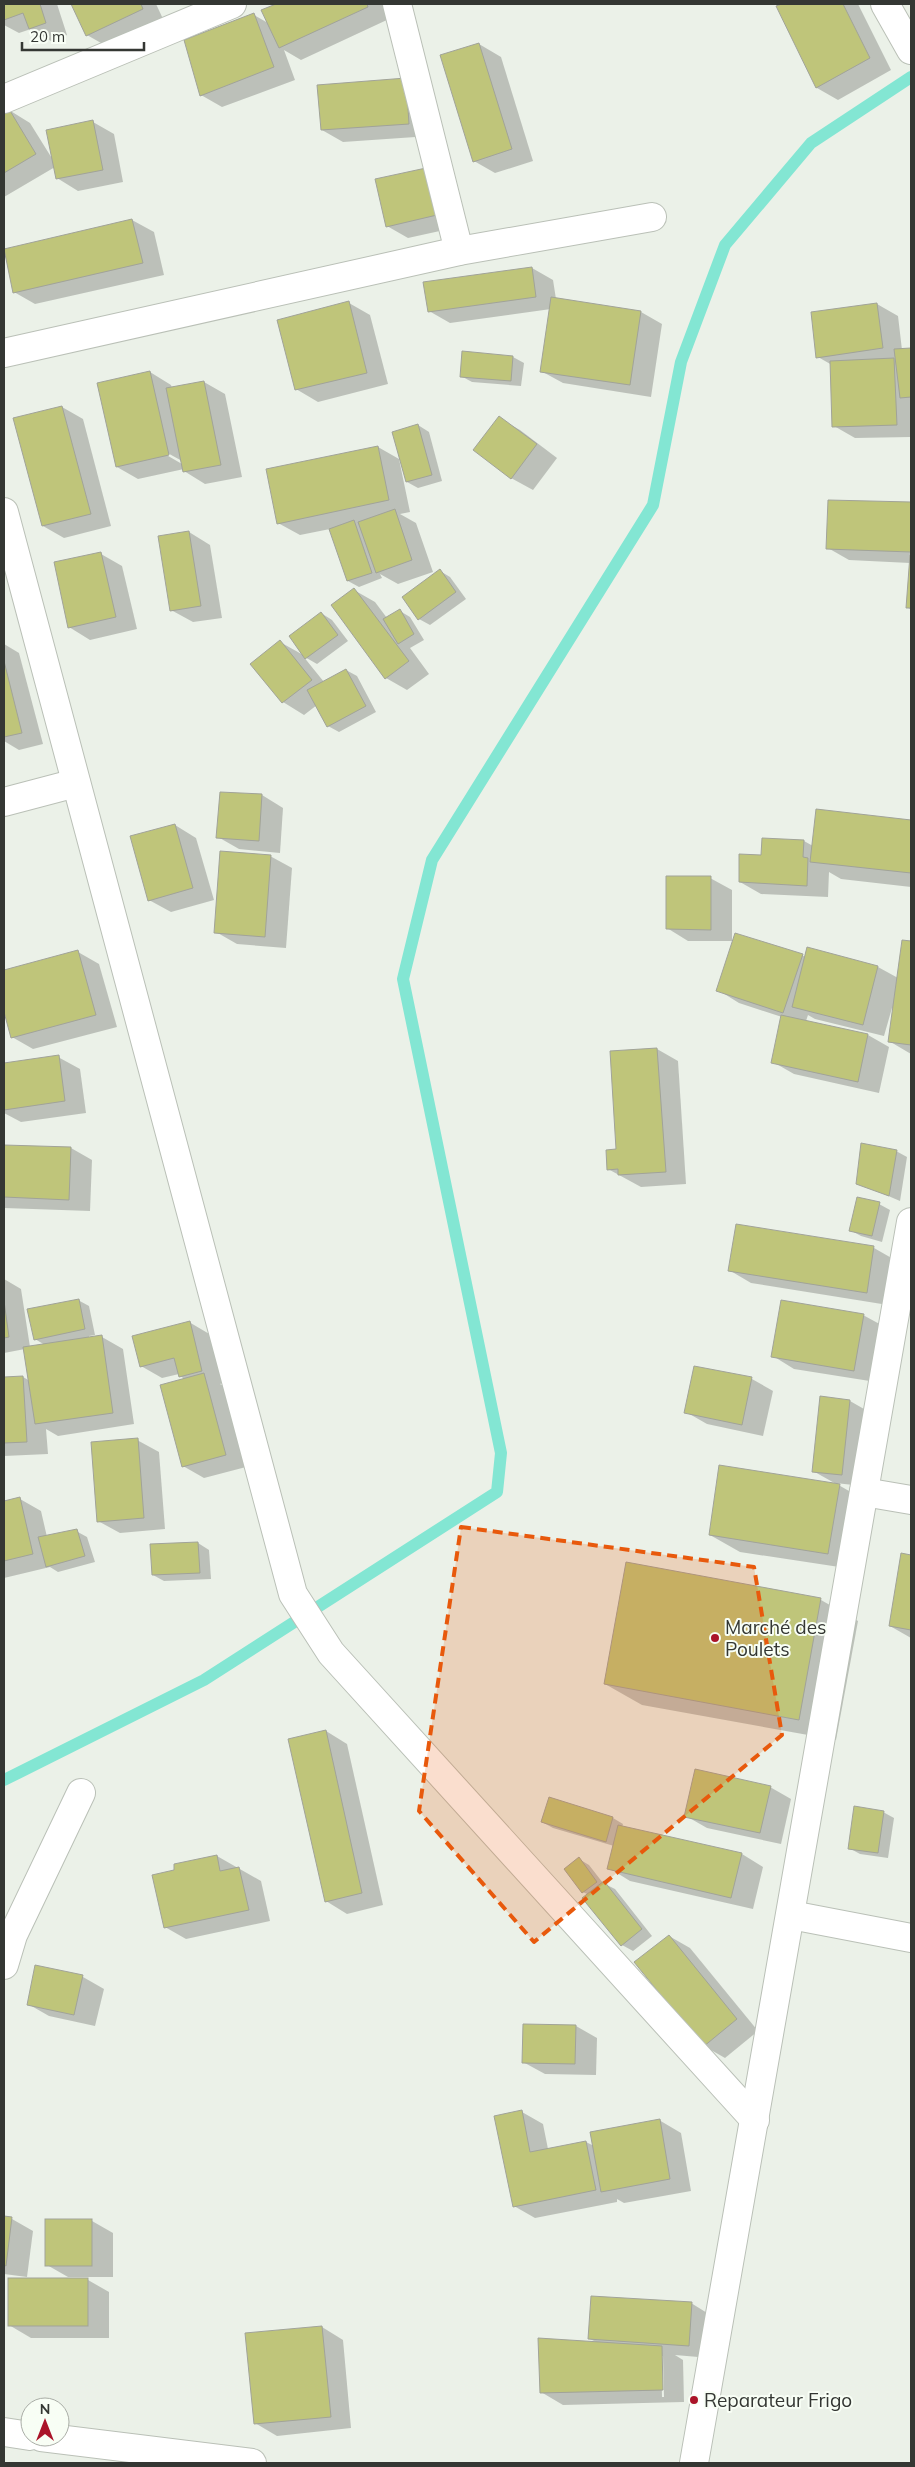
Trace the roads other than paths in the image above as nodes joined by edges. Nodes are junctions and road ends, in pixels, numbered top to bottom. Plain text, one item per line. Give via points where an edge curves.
1 (232, 4) edge
2 (397, 4) edge
3 (885, 4) edge
4 (911, 50) edge
5 (4, 99) edge
6 (652, 217) dead end
7 (459, 251) junction
8 (4, 353) edge
9 (4, 512) edge
10 (76, 783) junction
11 (4, 802) edge
12 (911, 1222) edge
13 (908, 1254) edge
14 (864, 1492) junction
15 (911, 1500) edge
16 (81, 1793) dead end
17 (791, 1915) junction
18 (911, 1938) edge
19 (4, 1965) edge
20 (755, 2120) junction
21 (4, 2432) edge
22 (20, 2434) edge
23 (70, 2441) edge
24 (252, 2463) edge
25 (694, 2463) edge

1 - 5 street
2 - 7 street
3 - 4 street
6 - 7 street
7 - 8 street
9 - 10 street
10 - 11 street
10 - 20 street via 293,1594 330,1653
12 - 13 street
13 - 14 street
14 - 15 street
14 - 17 street
16 - 19 street via 14,1935
17 - 18 street
17 - 20 street
20 - 25 street
21 - 22 street
23 - 24 street

